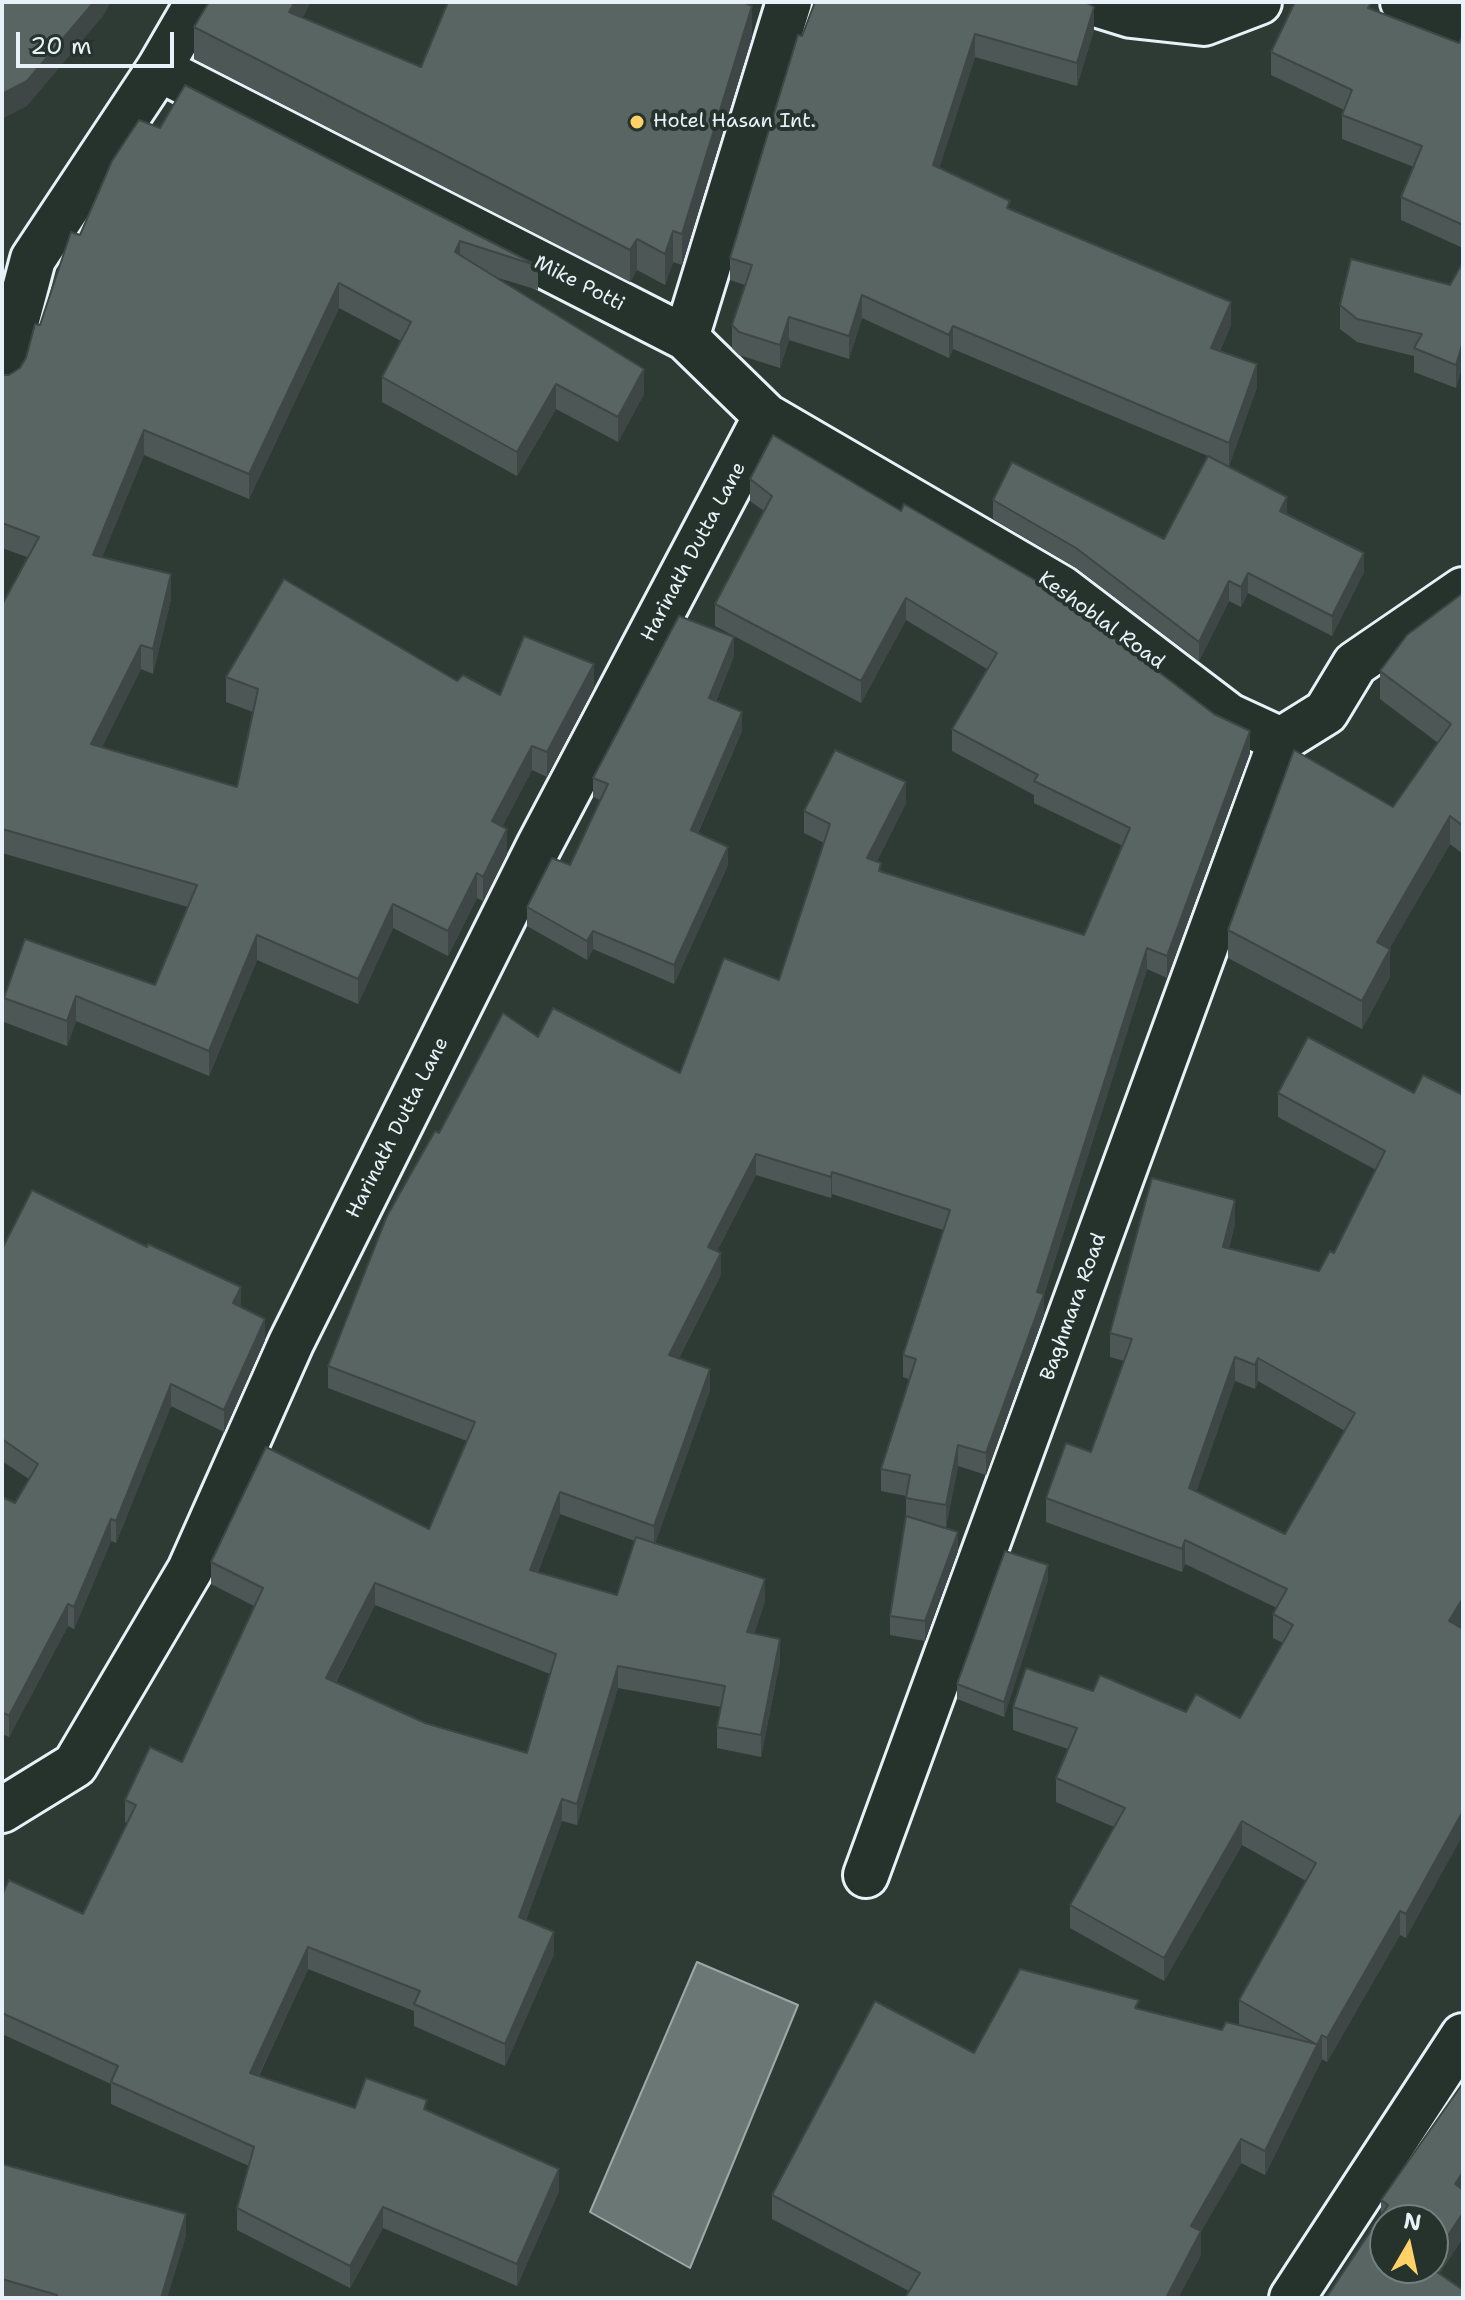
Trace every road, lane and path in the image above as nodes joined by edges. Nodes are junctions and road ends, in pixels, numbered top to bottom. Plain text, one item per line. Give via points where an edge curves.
1 (198, 2) edge
2 (789, 2) edge
3 (1089, 2) edge
4 (1259, 2) edge
5 (1403, 2) edge
6 (1463, 26) edge
7 (159, 69) junction
8 (18, 252) edge
9 (686, 338) junction
10 (2, 376) edge
11 (766, 416) junction
12 (1463, 590) edge
13 (1281, 740) junction
14 (2, 1810) edge
15 (866, 1875) dead end
16 (1463, 2036) edge
17 (1292, 2298) edge

1 - 7 street
2 - 9 street
3 - 4 street via 1131,15 1204,23
5 - 6 street
7 - 8 street
7 - 9 street, Mike Potti
8 - 10 street
9 - 11 street, Keshoblal Road
11 - 13 street, Keshoblal Road via 1061,588 1229,716
11 - 14 street, Harinath Dutta Lane via 539,846 291,1343 190,1570 75,1765
12 - 13 street via 1355,664 1326,712
13 - 15 street, Baghmara Road
16 - 17 street

